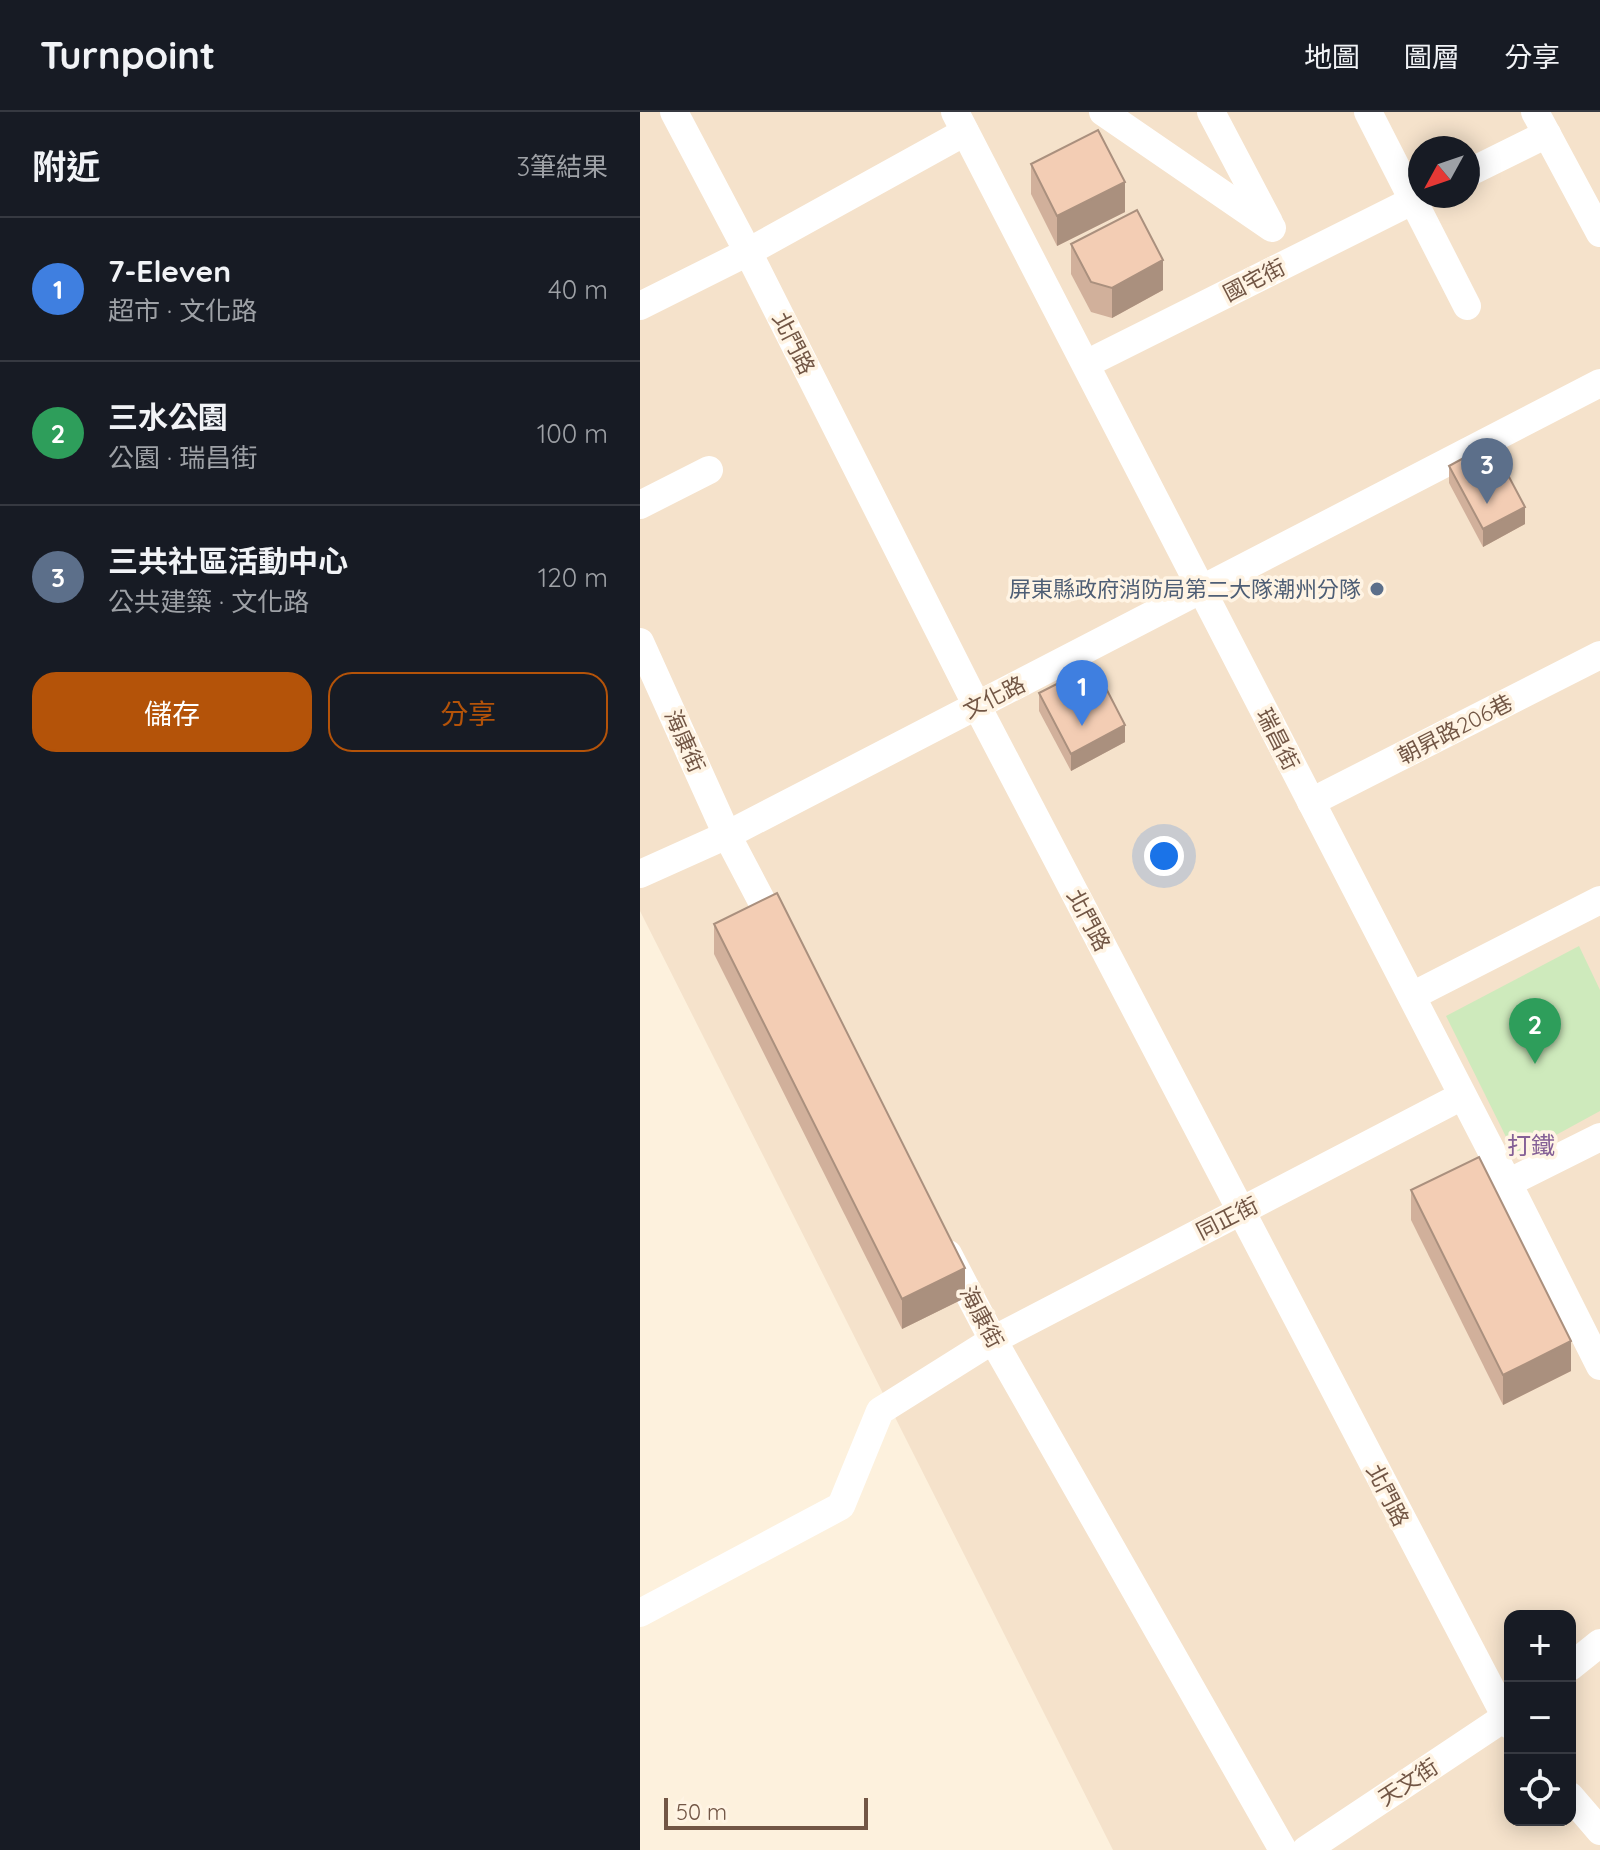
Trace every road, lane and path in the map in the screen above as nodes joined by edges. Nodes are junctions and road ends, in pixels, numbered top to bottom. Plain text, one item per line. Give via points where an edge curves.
1 (674, 112) edge
2 (1103, 112) edge
3 (1211, 112) edge
4 (1368, 112) edge
5 (960, 122) edge
6 (1541, 123) edge
7 (1480, 165) edge
8 (1408, 181) edge
9 (1408, 203) edge
10 (1423, 208) edge
11 (1272, 228) junction
12 (1600, 233) edge
13 (748, 252) junction
14 (1290, 261) junction
15 (640, 306) edge
16 (1467, 306) dead end
17 (1086, 364) junction
18 (1600, 383) edge
19 (709, 470) dead end
20 (640, 505) edge
21 (1201, 591) junction
22 (640, 642) edge
23 (1600, 655) edge
24 (977, 706) junction
25 (1311, 802) junction
26 (727, 835) junction
27 (640, 874) edge
28 (1600, 900) edge
29 (794, 961) edge
30 (1412, 996) junction
31 (1462, 1096) junction
32 (1600, 1137) edge
33 (1508, 1183) junction
34 (1241, 1211) junction
35 (934, 1227) edge
36 (993, 1340) junction
37 (1600, 1366) edge
38 (640, 1613) edge
39 (1600, 1643) edge
40 (1576, 1662) edge
41 (1504, 1711) edge
42 (1504, 1722) edge
43 (1576, 1803) edge
44 (1600, 1831) edge
45 (1283, 1850) edge
46 (1306, 1850) edge

1 - 13 street, 北門路
2 - 11 street
3 - 11 street
4 - 8 street
5 - 13 street
5 - 17 street, 瑞昌街
6 - 7 street
6 - 12 street
9 - 14 street, 國宅街
10 - 16 street
11 - 14 street
13 - 15 street
13 - 24 street, 北門路
14 - 17 street, 國宅街
17 - 21 street, 瑞昌街
18 - 21 street, 文化路
19 - 20 street
21 - 24 street, 文化路
21 - 25 street, 瑞昌街
22 - 26 street, 海康街
23 - 25 street, 朝昇路206巷
24 - 26 street, 文化路
24 - 34 street, 北門路
25 - 30 street, 瑞昌街
26 - 27 street, 文化路
26 - 29 street, 海康街
28 - 30 street
30 - 31 street, 瑞昌街
31 - 33 street, 瑞昌街
31 - 34 street, 同正街
32 - 33 street
33 - 37 street, 瑞昌街
34 - 36 street, 同正街
34 - 41 street, 北門路
35 - 36 street, 海康街
36 - 38 street, 同正街 via 880,1411 841,1506
36 - 45 street, 海康街
39 - 40 street
42 - 46 street, 天文街
43 - 44 street

